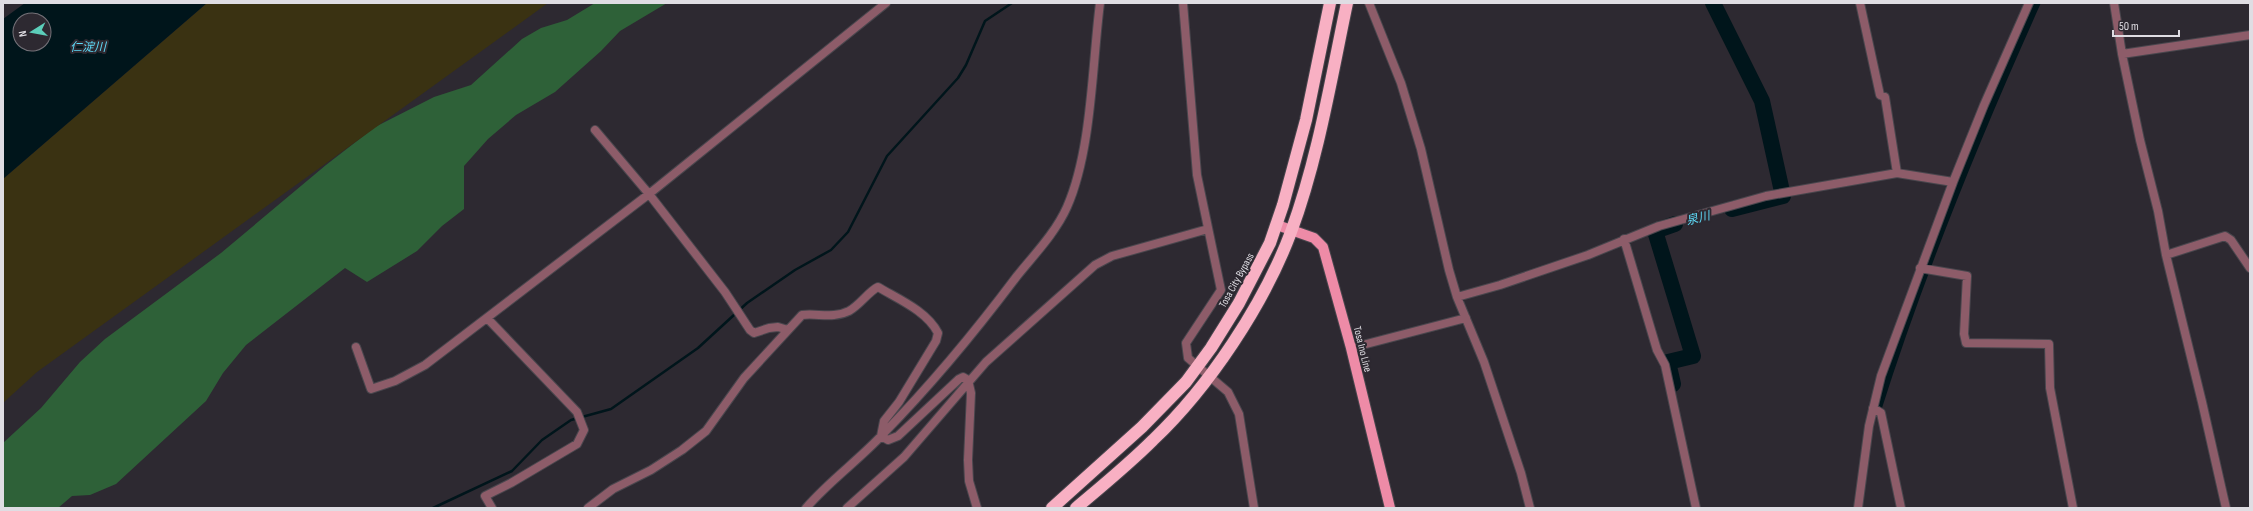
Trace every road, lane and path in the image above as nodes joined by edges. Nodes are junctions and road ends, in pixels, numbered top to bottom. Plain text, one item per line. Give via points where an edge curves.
1 (886, 3) edge
2 (1100, 3) edge
3 (1183, 3) edge
4 (1330, 3) edge
5 (1347, 3) edge
6 (1369, 3) edge
7 (1860, 3) edge
8 (2029, 3) edge
9 (2114, 3) edge
10 (2250, 35) edge
11 (2122, 54) junction
12 (595, 130) dead end
13 (1897, 173) junction
14 (1953, 182) junction
15 (649, 194) junction
16 (1277, 226) junction
17 (1208, 229) junction
18 (1291, 231) junction
19 (1624, 239) junction
20 (2166, 255) junction
21 (1920, 268) junction
22 (2250, 268) edge
23 (1457, 297) junction
24 (487, 318) junction
25 (1466, 318) junction
26 (788, 330) junction
27 (356, 347) dead end
28 (1351, 348) junction
29 (1197, 368) junction
30 (1208, 377) junction
31 (968, 380) junction
32 (1873, 408) junction
33 (881, 436) junction
34 (969, 481) junction
35 (492, 508) edge
36 (588, 508) edge
37 (806, 508) edge
38 (847, 508) edge
39 (971, 508) edge
40 (976, 508) edge
41 (1052, 508) edge
42 (1076, 508) edge
43 (1254, 508) edge
44 (1390, 508) edge
45 (1530, 508) edge
46 (1696, 508) edge
47 (1858, 508) edge
48 (1901, 508) edge
49 (2073, 508) edge
50 (2226, 508) edge

1 - 15 street
2 - 33 street via 1084,142 1075,186 1067,208 975,331 930,386
3 - 17 street via 1197,175
4 - 16 highway, Tosa City Bypass via 1306,120
5 - 18 highway via 1321,126
6 - 23 street via 1405,98 1421,149
7 - 13 street via 1880,95 1885,97
8 - 14 street
9 - 11 street
10 - 11 street
11 - 20 street
12 - 15 street
13 - 14 street
13 - 19 street via 1766,196 1659,226
14 - 21 street
15 - 24 street
15 - 26 street via 725,292 750,330 754,333 778,327
16 - 18 main road, Tosa Ino Line
16 - 29 highway, Tosa City Bypass via 1239,303
17 - 29 street via 1221,290 1186,343 1188,358
17 - 31 street via 1112,256 1095,265
18 - 28 main road, Tosa Ino Line via 1314,238 1323,247
18 - 30 highway via 1262,293
19 - 23 street via 1548,269
19 - 46 street via 1657,350 1665,365
20 - 22 street via 2225,236 2231,240
20 - 50 street
21 - 32 street via 1881,376
21 - 49 street via 1967,276 1964,334 1966,342 2049,344 2050,388
23 - 25 street
24 - 27 street via 425,365 395,381 371,389
24 - 35 street via 577,412 584,430 577,444 511,484 485,496
25 - 28 street
25 - 45 street via 1484,362
26 - 33 street via 802,315 832,316 848,311 878,287 911,306 936,328 936,340 899,402 884,421
26 - 36 street via 744,378 706,431 682,450 651,470 613,489
28 - 44 main road, Tosa Ino Line
29 - 30 street
29 - 41 highway, Tosa City Bypass via 1142,427
30 - 42 highway via 1154,439
30 - 43 street via 1228,392 1239,414
31 - 33 street via 963,377 958,379 898,436 888,440
31 - 34 street via 971,393
31 - 38 street via 904,457
32 - 47 street via 1863,459
32 - 48 street via 1881,413
33 - 37 street
34 - 39 street via 967,496
34 - 40 street

